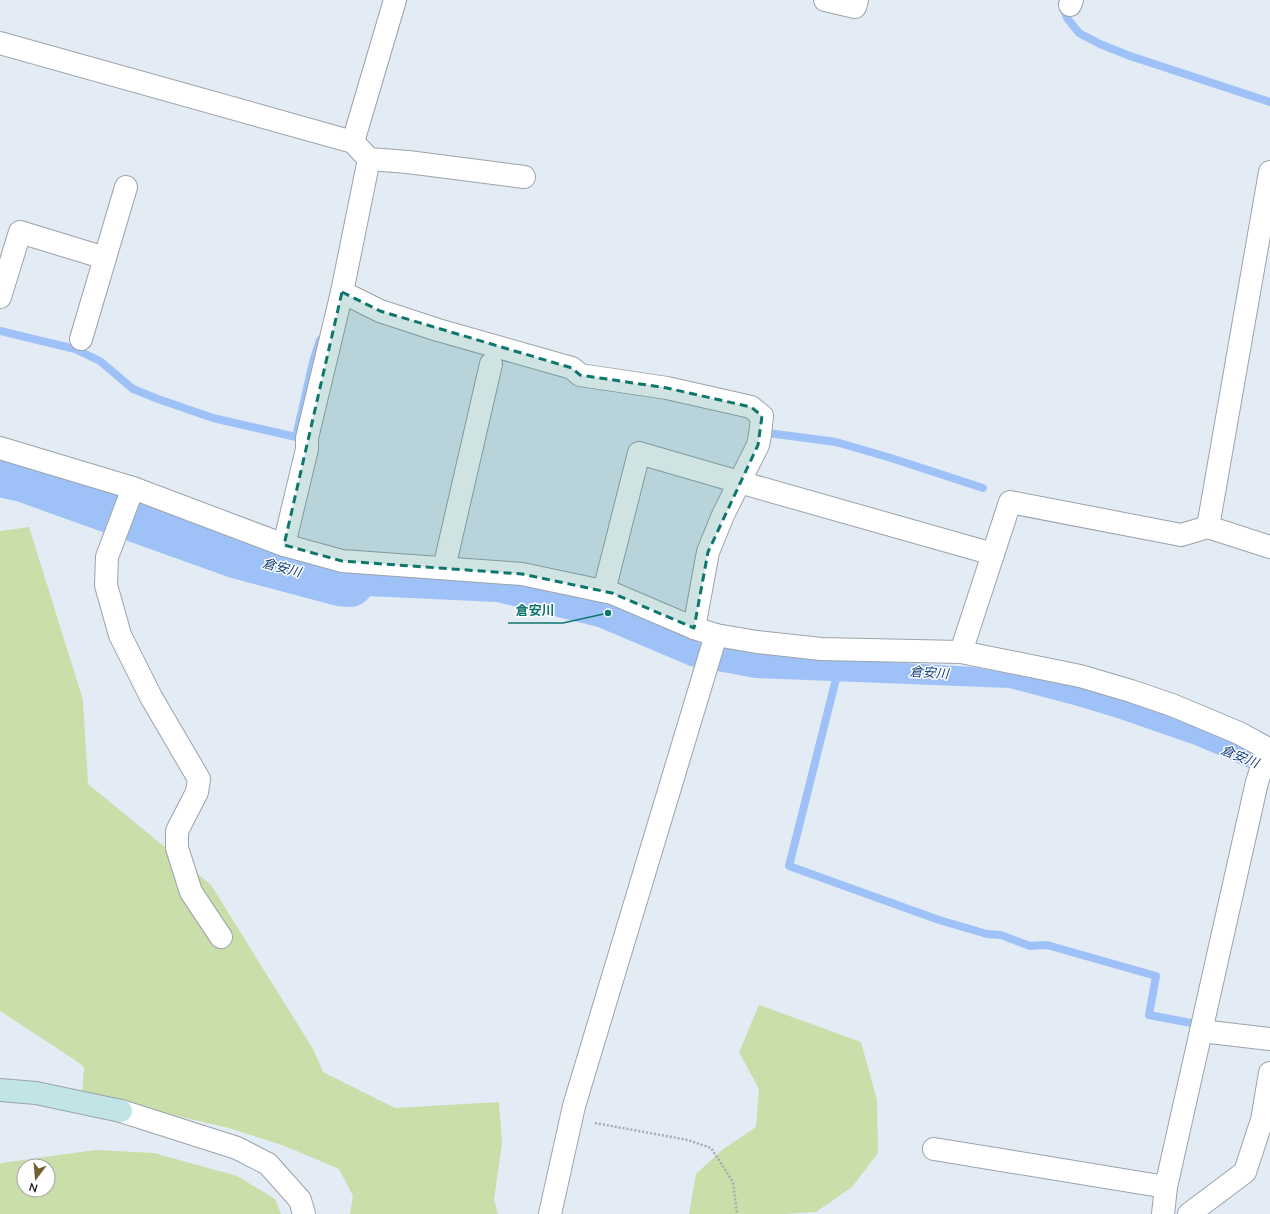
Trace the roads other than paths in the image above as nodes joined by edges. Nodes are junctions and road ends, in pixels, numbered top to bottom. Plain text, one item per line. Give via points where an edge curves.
1 (395, 0) edge
2 (825, 0) edge
3 (857, 0) edge
4 (0, 43) edge
5 (353, 142) junction
6 (369, 159) junction
7 (1270, 172) edge
8 (524, 177) dead end
9 (126, 187) dead end
10 (105, 258) junction
11 (340, 296) junction
12 (0, 297) edge
13 (81, 339) dead end
14 (491, 364) dead end
15 (0, 448) edge
16 (739, 482) junction
17 (131, 493) junction
18 (1208, 527) junction
19 (284, 545) junction
20 (1270, 547) edge
21 (993, 554) junction
22 (444, 568) junction
23 (604, 591) junction
24 (694, 628) junction
25 (714, 639) junction
26 (961, 652) junction
27 (1266, 757) edge
28 (221, 938) dead end
29 (1202, 1027) junction
30 (1270, 1039) edge
31 (1270, 1073) edge
32 (0, 1090) edge
33 (934, 1149) dead end
34 (1166, 1187) junction
35 (304, 1214) edge
36 (550, 1214) edge
37 (1163, 1214) edge
38 (1189, 1214) edge

1 - 5 street
2 - 3 street via 855,7
4 - 5 street
5 - 6 street
6 - 8 street
6 - 11 street
7 - 18 street
9 - 10 street
10 - 12 street via 20,232
10 - 13 street
11 - 16 street via 438,330 572,368 580,375 667,388 751,408 762,416 761,430 758,445
11 - 19 street
14 - 22 street
15 - 17 street
16 - 21 street
16 - 23 street via 639,453
16 - 24 street via 722,515 708,552
17 - 19 street
17 - 28 street via 107,557 106,585 120,635 151,697 198,779 197,792 177,831 177,848 191,892
18 - 20 street
18 - 21 street via 1181,535 1010,502
19 - 22 street via 342,561
21 - 26 street
22 - 23 street via 522,574
23 - 24 street via 612,592
24 - 25 street
25 - 26 street via 821,649
25 - 36 street via 572,1118
26 - 27 street via 1080,676 1172,705 1239,733
27 - 29 street
29 - 30 street
29 - 34 street
31 - 38 street via 1262,1120 1245,1172
32 - 35 street via 36,1093 121,1111 237,1148 268,1164 300,1200
33 - 34 street
34 - 37 street

